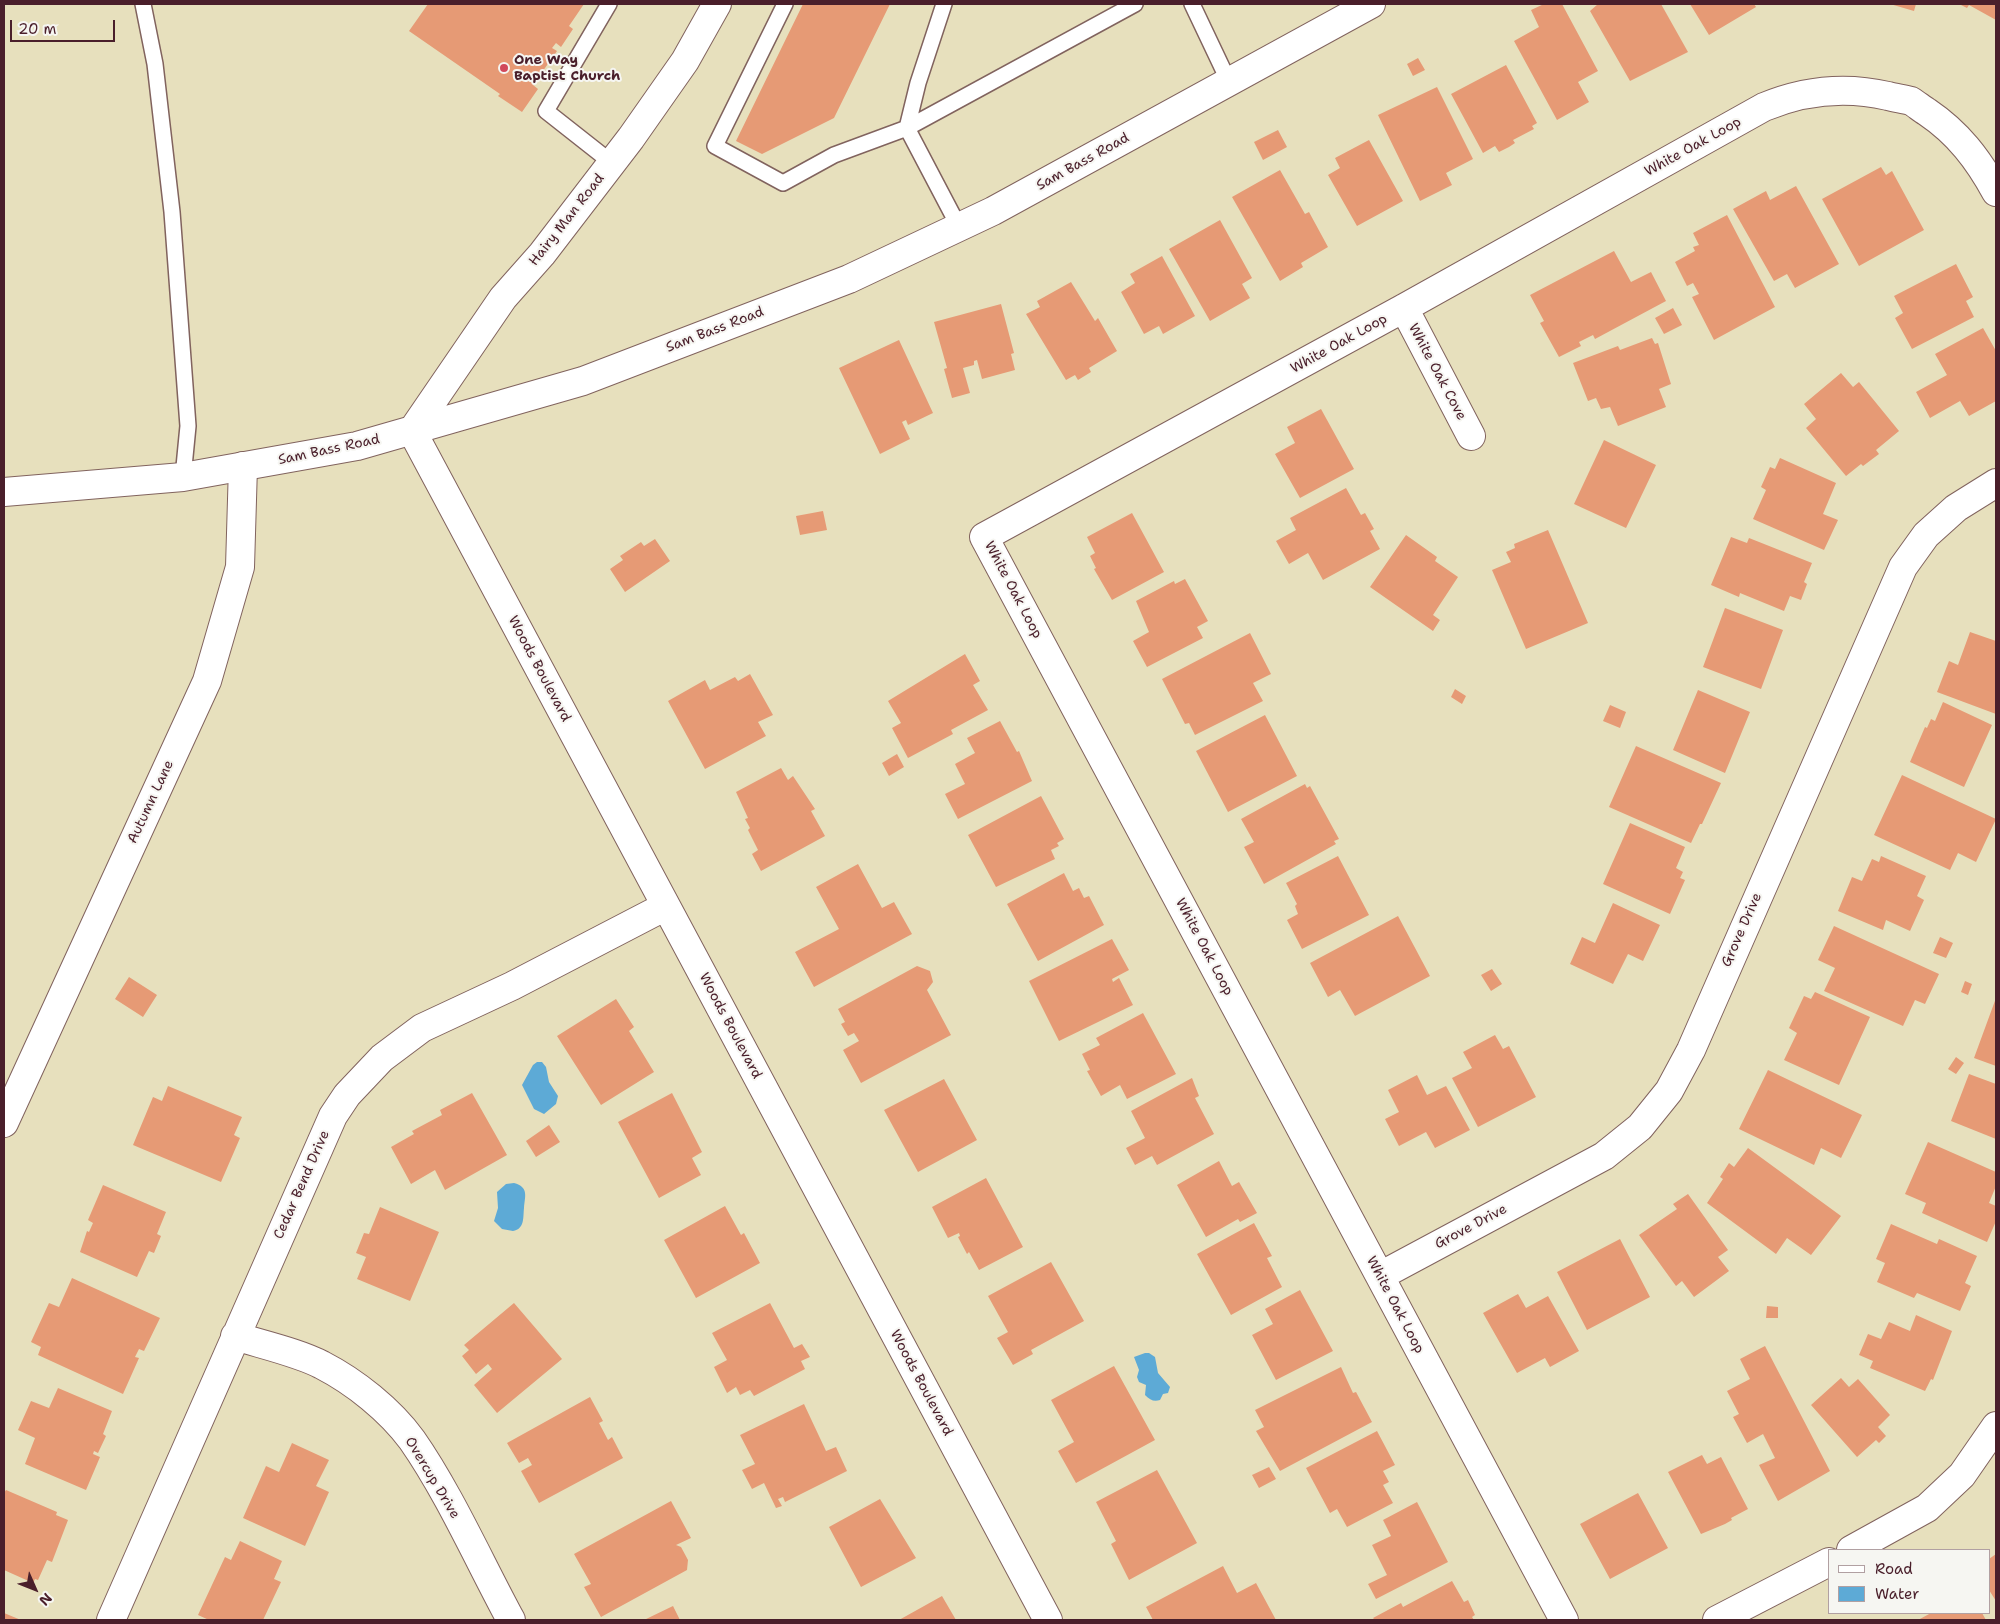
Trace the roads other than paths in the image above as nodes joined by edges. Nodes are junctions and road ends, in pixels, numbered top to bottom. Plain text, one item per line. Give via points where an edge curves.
1 (143, 4) edge
2 (609, 4) edge
3 (717, 4) edge
4 (785, 4) edge
5 (944, 4) edge
6 (1135, 4) edge
7 (1192, 4) edge
8 (1371, 4) edge
9 (1229, 82) junction
10 (907, 128) junction
11 (612, 163) junction
12 (1996, 192) edge
13 (959, 227) junction
14 (1404, 308) junction
15 (412, 431) junction
16 (1471, 436) dead end
17 (243, 466) junction
18 (184, 477) junction
19 (1996, 484) edge
20 (4, 492) edge
21 (666, 906) junction
22 (4, 1123) edge
23 (1380, 1276) junction
24 (235, 1336) junction
25 (1996, 1426) edge
26 (1853, 1549) edge
27 (1828, 1563) edge
28 (111, 1620) edge
29 (511, 1620) edge
30 (1048, 1620) edge
31 (1564, 1620) edge
32 (1717, 1620) edge

1 - 18 lane via 154,64 172,212 188,426
2 - 11 lane via 546,111
3 - 11 street, Hairy Man Road via 685,61
4 - 10 lane via 715,146 783,183 834,155
5 - 10 lane
6 - 10 lane
7 - 9 lane
8 - 9 street, Sam Bass Road
9 - 13 street, Sam Bass Road
10 - 13 lane
11 - 15 street, Hairy Man Road via 542,254 503,298
12 - 14 street, White Oak Loop via 1970,150 1945,124 1911,102 1874,93 1834,90 1803,94 1764,107
13 - 15 street, Sam Bass Road via 849,279 583,382
14 - 16 street, White Oak Cove
14 - 23 street, White Oak Loop via 984,537
15 - 17 street, Sam Bass Road via 357,446
15 - 21 street, Woods Boulevard
17 - 18 street, Sam Bass Road
17 - 22 street, Autumn Lane via 240,567 207,681
18 - 20 street, Sam Bass Road
19 - 23 street, Grove Drive via 1972,497 1926,535 1903,567 1691,1050 1669,1091 1640,1127 1604,1156
21 - 24 street, Cedar Bend Drive via 512,986 422,1028 382,1058 347,1095 333,1116
21 - 30 street, Woods Boulevard
23 - 31 street, White Oak Loop
24 - 28 street, Cedar Bend Drive
24 - 29 street, Overcup Drive via 321,1364 360,1390 395,1421 436,1480
25 - 26 street via 1962,1475 1927,1508
27 - 32 street

